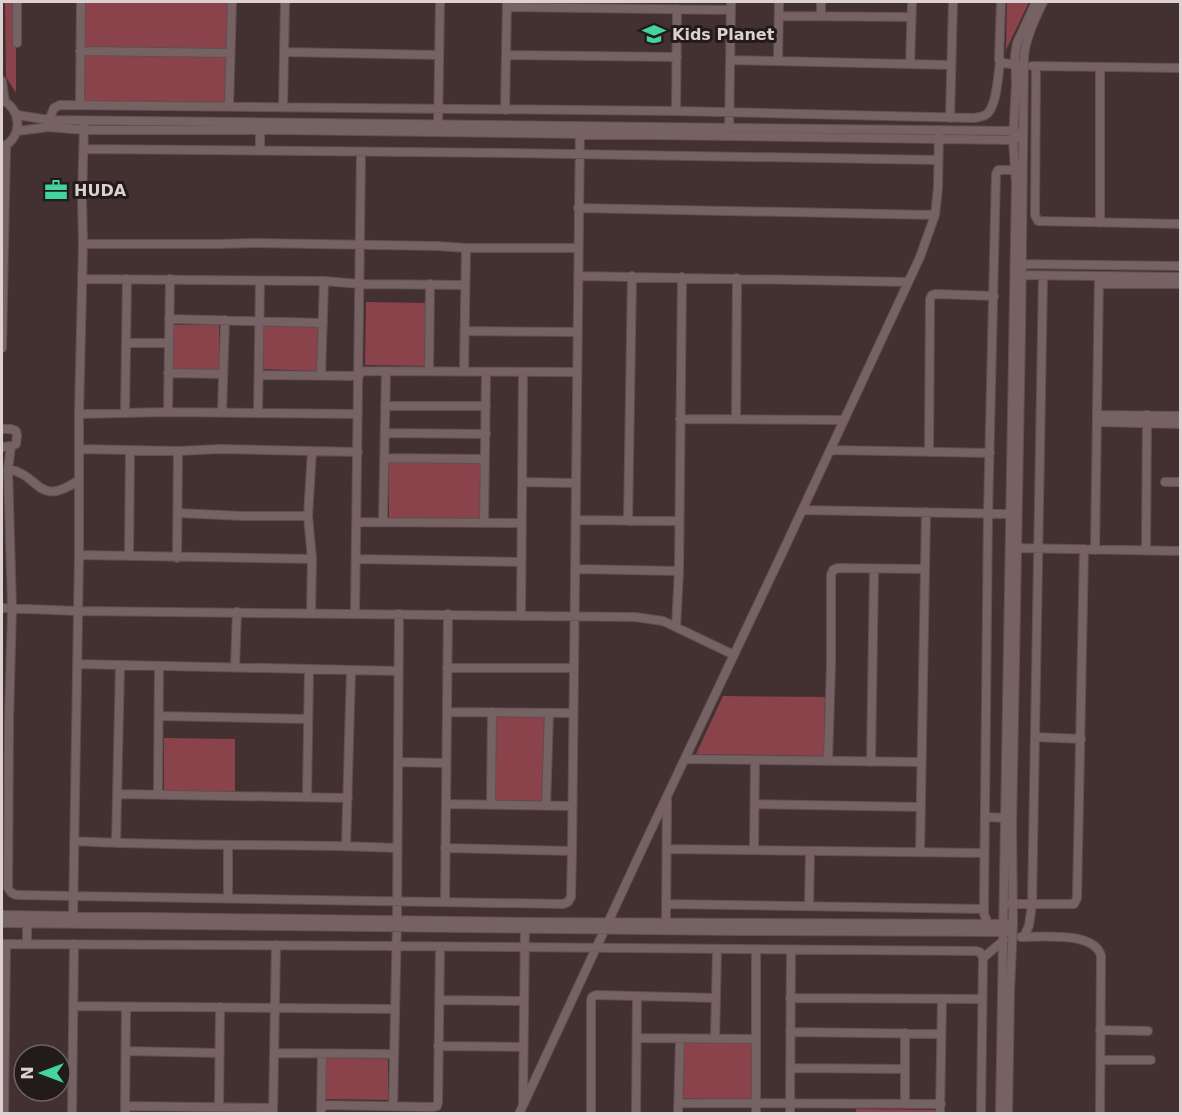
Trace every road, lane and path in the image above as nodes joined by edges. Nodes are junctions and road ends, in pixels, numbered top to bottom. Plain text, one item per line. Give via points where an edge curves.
1 (17, 2) edge
2 (81, 2) edge
3 (232, 2) edge
4 (285, 2) edge
5 (440, 2) edge
6 (779, 2) edge
7 (821, 2) edge
8 (912, 2) edge
9 (953, 2) edge
10 (1001, 2) edge
11 (1036, 2) edge
12 (1043, 2) edge
13 (507, 4) edge
14 (617, 5) edge
15 (731, 6) edge
16 (677, 9) junction
17 (779, 16) junction
18 (821, 16) junction
19 (911, 17) junction
20 (17, 43) dead end
21 (80, 51) junction
22 (284, 52) junction
23 (230, 53) junction
24 (439, 55) junction
25 (506, 56) junction
26 (677, 57) junction
27 (730, 60) junction
28 (778, 61) junction
29 (1000, 62) junction
30 (910, 64) junction
31 (951, 65) junction
32 (1019, 65) junction
33 (1036, 66) junction
34 (1100, 68) junction
35 (1180, 68) edge
36 (2, 81) edge
37 (3, 101) edge
38 (80, 105) junction
39 (229, 106) junction
40 (283, 107) junction
41 (438, 109) junction
42 (505, 110) junction
43 (676, 111) junction
44 (729, 113) junction
45 (17, 116) junction
46 (950, 118) junction
47 (83, 119) junction
48 (50, 120) junction
49 (438, 129) junction
50 (84, 130) junction
51 (260, 130) junction
52 (580, 130) junction
53 (17, 131) junction
54 (729, 132) junction
55 (938, 135) junction
56 (1014, 136) junction
57 (1022, 136) junction
58 (4, 146) edge
59 (84, 150) junction
60 (260, 151) junction
61 (361, 153) junction
62 (580, 154) junction
63 (938, 160) junction
64 (1015, 170) junction
65 (578, 208) junction
66 (934, 215) junction
67 (1100, 223) junction
68 (1180, 224) edge
69 (83, 244) junction
70 (358, 245) junction
71 (465, 248) junction
72 (578, 248) junction
73 (1018, 264) junction
74 (1179, 266) edge
75 (1017, 275) junction
76 (578, 276) junction
77 (632, 276) junction
78 (1043, 276) junction
79 (682, 277) junction
80 (737, 278) junction
81 (82, 279) junction
82 (127, 279) junction
83 (170, 279) junction
84 (1099, 280) junction
85 (260, 281) junction
86 (324, 281) junction
87 (1180, 281) edge
88 (908, 282) junction
89 (360, 284) junction
90 (430, 284) junction
91 (465, 285) junction
92 (994, 296) junction
93 (169, 319) junction
94 (225, 320) junction
95 (260, 321) junction
96 (323, 323) junction
97 (465, 331) junction
98 (578, 332) junction
99 (127, 343) junction
100 (168, 344) junction
101 (2, 348) edge
102 (386, 371) junction
103 (429, 371) junction
104 (464, 371) junction
105 (486, 372) junction
106 (524, 372) junction
107 (577, 372) junction
108 (168, 373) junction
109 (359, 373) junction
110 (223, 374) junction
111 (259, 375) junction
112 (321, 375) junction
113 (385, 406) junction
114 (486, 406) junction
115 (168, 412) junction
116 (222, 412) junction
117 (125, 413) junction
118 (258, 413) junction
119 (79, 414) junction
120 (358, 414) junction
121 (1180, 416) edge
122 (1097, 418) junction
123 (680, 419) junction
124 (736, 419) junction
125 (1147, 419) junction
126 (844, 420) junction
127 (1180, 424) edge
128 (2, 429) edge
129 (385, 433) junction
130 (486, 434) junction
131 (6, 446) edge
132 (80, 449) junction
133 (130, 450) junction
134 (831, 450) junction
135 (178, 451) junction
136 (312, 451) junction
137 (358, 452) junction
138 (929, 452) junction
139 (990, 453) junction
140 (384, 458) junction
141 (485, 459) junction
142 (8, 469) junction
143 (79, 480) junction
144 (522, 482) junction
145 (1165, 482) dead end
146 (1180, 482) edge
147 (576, 483) junction
148 (802, 510) junction
149 (926, 512) junction
150 (178, 513) junction
151 (988, 513) junction
152 (1010, 514) junction
153 (308, 516) junction
154 (576, 520) junction
155 (628, 521) junction
156 (357, 522) junction
157 (383, 522) junction
158 (679, 522) junction
159 (484, 523) junction
160 (522, 523) junction
161 (1013, 548) junction
162 (1084, 549) junction
163 (1038, 550) junction
164 (1095, 550) junction
165 (1146, 550) junction
166 (1180, 551) edge
167 (79, 555) junction
168 (129, 556) junction
169 (177, 558) junction
170 (312, 559) junction
171 (356, 559) junction
172 (521, 562) junction
173 (874, 568) junction
174 (575, 569) junction
175 (924, 569) junction
176 (678, 571) junction
177 (2, 608) edge
178 (12, 608) junction
179 (78, 611) junction
180 (237, 612) junction
181 (311, 613) junction
182 (355, 613) junction
183 (399, 614) junction
184 (448, 614) junction
185 (521, 615) junction
186 (575, 616) junction
187 (676, 627) junction
188 (734, 655) junction
189 (77, 664) junction
190 (120, 665) junction
191 (159, 666) junction
192 (235, 667) junction
193 (447, 668) junction
194 (574, 668) junction
195 (309, 669) junction
196 (351, 670) junction
197 (398, 671) junction
198 (447, 712) junction
199 (492, 712) junction
200 (549, 713) junction
201 (573, 713) junction
202 (159, 716) junction
203 (308, 718) junction
204 (1035, 737) junction
205 (1081, 739) junction
206 (685, 759) junction
207 (755, 760) junction
208 (828, 761) junction
209 (398, 762) junction
210 (871, 762) junction
211 (921, 762) junction
212 (446, 763) junction
213 (117, 794) junction
214 (158, 794) junction
215 (307, 797) junction
216 (667, 797) junction
217 (348, 798) junction
218 (446, 804) junction
219 (755, 804) junction
220 (491, 805) junction
221 (546, 806) junction
222 (572, 806) junction
223 (920, 807) junction
224 (985, 817) junction
225 (1006, 818) junction
226 (74, 841) junction
227 (116, 843) junction
228 (228, 845) junction
229 (346, 845) junction
230 (397, 848) junction
231 (446, 848) junction
232 (668, 849) junction
233 (754, 850) junction
234 (572, 851) junction
235 (810, 851) junction
236 (920, 852) junction
237 (984, 853) junction
238 (73, 897) junction
239 (228, 899) junction
240 (396, 901) junction
241 (445, 902) junction
242 (667, 904) junction
243 (1009, 904) junction
244 (1032, 905) junction
245 (809, 906) junction
246 (984, 909) junction
247 (2, 915) edge
248 (73, 920) junction
249 (2, 923) edge
250 (27, 923) junction
251 (666, 923) junction
252 (397, 924) junction
253 (988, 924) junction
254 (525, 925) junction
255 (606, 926) junction
256 (655, 926) junction
257 (1008, 932) junction
258 (1024, 937) junction
259 (4, 944) edge
260 (27, 944) junction
261 (74, 944) junction
262 (276, 945) junction
263 (396, 946) junction
264 (440, 947) junction
265 (524, 948) junction
266 (597, 948) junction
267 (717, 950) junction
268 (756, 950) junction
269 (791, 950) junction
270 (983, 958) junction
271 (638, 997) junction
272 (716, 998) junction
273 (790, 998) junction
274 (942, 999) junction
275 (981, 999) junction
276 (439, 1000) junction
277 (524, 1000) junction
278 (74, 1006) junction
279 (126, 1007) junction
280 (220, 1007) junction
281 (276, 1008) junction
282 (395, 1009) junction
283 (1100, 1030) junction
284 (1148, 1031) dead end
285 (790, 1032) junction
286 (905, 1033) junction
287 (941, 1034) junction
288 (637, 1038) junction
289 (680, 1039) junction
290 (715, 1039) junction
291 (756, 1039) junction
292 (438, 1046) junction
293 (523, 1047) junction
294 (126, 1051) junction
295 (220, 1053) junction
296 (275, 1053) junction
297 (322, 1054) junction
298 (394, 1054) junction
299 (1100, 1060) junction
300 (1151, 1060) dead end
301 (790, 1068) junction
302 (905, 1069) junction
303 (678, 1103) junction
304 (756, 1103) junction
305 (790, 1103) junction
306 (825, 1104) junction
307 (904, 1104) junction
308 (393, 1106) junction
309 (219, 1107) junction
310 (322, 1109) edge
311 (851, 1109) edge
312 (940, 1109) edge
313 (125, 1110) edge
314 (521, 1110) edge
315 (273, 1111) edge
316 (4, 1113) edge
317 (72, 1113) edge
318 (591, 1113) edge
319 (636, 1113) edge
320 (678, 1113) edge
321 (756, 1113) edge
322 (790, 1113) edge
323 (825, 1113) edge
324 (981, 1113) edge
325 (1000, 1113) edge
326 (1008, 1113) edge
327 (1100, 1113) edge

1 - 20 street
2 - 21 street
3 - 23 street
4 - 22 street
5 - 24 street
6 - 17 street
7 - 18 street
8 - 19 street
9 - 31 street
10 - 29 street
11 - 32 street via 1017,44
12 - 32 street
13 - 14 street
13 - 25 street
14 - 16 street
15 - 16 street
15 - 27 street
16 - 26 street
17 - 18 street
17 - 28 street
18 - 19 street
19 - 30 street
21 - 23 street
21 - 38 street
22 - 24 street
22 - 40 street
23 - 39 street
24 - 41 street
25 - 26 street
25 - 42 street
26 - 43 street
27 - 28 street
27 - 44 street
28 - 30 street
29 - 32 street
29 - 46 street via 988,113 983,117
30 - 31 street
31 - 46 street
32 - 33 street
32 - 56 street
32 - 57 street
33 - 34 street
33 - 67 street via 1036,218 1040,222
34 - 35 street
34 - 67 street
36 - 37 street
37 - 45 street
38 - 39 street
38 - 48 street via 56,106
39 - 40 street
40 - 41 street
41 - 42 street
41 - 49 street
42 - 43 street
43 - 44 street
44 - 46 street
44 - 54 street
45 - 48 street
45 - 53 street
47 - 48 street
47 - 49 street
47 - 50 street
49 - 51 street
49 - 52 street
50 - 51 street
50 - 53 street via 49,127
50 - 59 street
51 - 60 street
52 - 54 street
52 - 62 street
53 - 58 street
54 - 55 street
55 - 56 street
55 - 63 street
56 - 57 street
56 - 64 street
57 - 73 street
58 - 101 street
59 - 60 street
59 - 69 street
60 - 61 street
61 - 62 street
61 - 70 street
62 - 63 street
62 - 65 street
63 - 66 street
64 - 73 street
64 - 92 street via 998,170 996,174
65 - 66 street
65 - 72 street
66 - 88 street
67 - 68 street
69 - 70 street
69 - 81 street
70 - 71 street
70 - 89 street
71 - 72 street
71 - 91 street
72 - 76 street
73 - 74 street
73 - 75 street
74 - 87 street
75 - 78 street
75 - 152 street
75 - 161 street
76 - 77 street
76 - 98 street
77 - 79 street
77 - 155 street
78 - 84 street
78 - 163 street
79 - 80 street
79 - 123 street
80 - 88 street
80 - 124 street
81 - 82 street
81 - 119 street
82 - 83 street
82 - 99 street
83 - 85 street
83 - 93 street
84 - 87 street
84 - 122 street
85 - 86 street
85 - 95 street
86 - 89 street
86 - 96 street
88 - 126 street
89 - 90 street
89 - 109 street
90 - 91 street
90 - 103 street
91 - 97 street
92 - 138 street via 936,294 930,299
92 - 139 street
93 - 94 street
93 - 100 street
94 - 95 street
94 - 110 street
95 - 96 street
95 - 111 street
96 - 112 street
97 - 98 street
97 - 104 street
98 - 107 street
99 - 100 street
99 - 117 street
100 - 108 street
102 - 103 street
102 - 109 street
102 - 113 street
103 - 104 street
104 - 105 street
105 - 106 street
105 - 114 street
106 - 107 street
106 - 144 street
107 - 147 street
108 - 110 street
108 - 115 street
109 - 112 street
109 - 120 street
110 - 116 street
111 - 112 street
111 - 118 street
113 - 114 street
113 - 129 street
114 - 130 street
115 - 116 street
115 - 117 street
116 - 118 street
117 - 119 street
118 - 120 street
119 - 132 street
120 - 137 street
121 - 125 street
122 - 125 street
122 - 164 street
123 - 124 street
123 - 158 street
124 - 126 street
125 - 127 street
125 - 165 street
126 - 134 street
128 - 131 street via 16,431 16,444
129 - 130 street
129 - 140 street
130 - 141 street
131 - 142 street
132 - 133 street
132 - 143 street
133 - 135 street
133 - 168 street
134 - 138 street
134 - 148 street
135 - 136 street
135 - 150 street
136 - 137 street
136 - 153 street
137 - 156 street
138 - 139 street
139 - 151 street
140 - 141 street
140 - 157 street
141 - 159 street
142 - 143 street via 16,470 47,492 62,490
142 - 178 street
143 - 167 street
144 - 147 street
144 - 160 street
145 - 146 street
147 - 154 street
148 - 149 street
148 - 188 street
149 - 151 street
149 - 175 street
150 - 153 street
150 - 169 street
151 - 152 street
151 - 224 street
152 - 161 street
153 - 170 street
154 - 155 street
154 - 174 street
155 - 158 street
156 - 157 street
156 - 171 street
157 - 159 street
158 - 176 street
159 - 160 street
160 - 172 street
161 - 163 street
161 - 225 street
161 - 243 street
162 - 163 street
162 - 164 street
162 - 205 street
163 - 204 street
164 - 165 street
165 - 166 street
167 - 168 street
167 - 179 street
168 - 169 street
169 - 170 street
170 - 181 street
171 - 172 street
171 - 182 street
172 - 185 street
173 - 175 street
173 - 208 street via 832,570
173 - 210 street
174 - 176 street
174 - 186 street
175 - 211 street
176 - 187 street
177 - 178 street
178 - 179 street
178 - 238 street via 8,888 13,895
179 - 180 street
179 - 189 street
180 - 181 street
180 - 192 street
181 - 182 street
182 - 183 street
183 - 184 street
183 - 197 street
184 - 185 street
184 - 193 street
185 - 186 street
186 - 187 street via 650,618
186 - 194 street
187 - 188 street
188 - 206 street
189 - 190 street
189 - 226 street
190 - 191 street
190 - 213 street
191 - 192 street
191 - 202 street
192 - 195 street
193 - 194 street
193 - 198 street
194 - 201 street
195 - 196 street
195 - 203 street
196 - 197 street
196 - 217 street
197 - 209 street
198 - 199 street
198 - 212 street
199 - 200 street
199 - 220 street
200 - 201 street
200 - 221 street
201 - 222 street
202 - 203 street
202 - 214 street
203 - 215 street
204 - 205 street
204 - 244 street
205 - 244 street via 1077,898 1074,904
206 - 207 street
206 - 216 street
207 - 208 street
207 - 219 street
208 - 210 street
209 - 212 street
209 - 230 street
210 - 211 street
211 - 223 street
212 - 218 street
213 - 214 street
213 - 227 street
214 - 215 street
215 - 217 street
216 - 232 street
216 - 255 street
217 - 229 street
218 - 220 street
218 - 231 street
219 - 223 street
219 - 233 street
220 - 221 street
221 - 222 street
222 - 234 street
223 - 236 street
224 - 225 street
224 - 237 street
225 - 243 street
226 - 227 street
226 - 238 street
227 - 228 street
228 - 229 street
228 - 239 street
229 - 230 street
230 - 240 street
231 - 234 street
231 - 241 street
232 - 233 street
232 - 242 street
233 - 235 street
234 - 241 street via 568,902
235 - 236 street
235 - 245 street
236 - 237 street
237 - 246 street
238 - 239 street
238 - 248 street
239 - 240 street
240 - 241 street
240 - 252 street
242 - 245 street
242 - 251 street
243 - 244 street
243 - 257 street
244 - 258 street
245 - 246 street
246 - 253 street
247 - 248 street
248 - 250 street
248 - 252 street
249 - 250 street
250 - 260 street
251 - 253 street
251 - 256 street
252 - 254 street
252 - 263 street
253 - 257 street
254 - 255 street
254 - 265 street
255 - 256 street
255 - 266 street
256 - 257 street
257 - 258 street
257 - 270 street
257 - 325 street via 1002,989
257 - 326 street
258 - 283 street via 1076,938 1100,951
259 - 260 street
259 - 316 street
260 - 261 street
261 - 262 street
261 - 278 street
262 - 263 street
262 - 281 street
263 - 264 street
263 - 282 street
264 - 265 street
264 - 276 street
265 - 266 street
265 - 277 street
266 - 267 street
266 - 314 street
267 - 268 street
267 - 272 street
268 - 269 street
268 - 291 street
269 - 270 street via 976,951
269 - 273 street
270 - 275 street
271 - 272 street
271 - 288 street
271 - 318 street via 592,997
272 - 290 street
273 - 274 street
273 - 285 street
274 - 275 street
274 - 287 street
275 - 324 street
276 - 277 street
276 - 292 street
277 - 293 street
278 - 279 street
278 - 317 street
279 - 280 street
279 - 294 street
280 - 281 street
280 - 295 street
281 - 282 street
281 - 296 street
282 - 298 street
283 - 284 street
283 - 299 street
285 - 286 street
285 - 301 street
286 - 287 street
286 - 302 street
287 - 312 street
288 - 289 street
288 - 319 street
289 - 290 street
289 - 303 street
290 - 291 street
291 - 304 street
292 - 293 street
292 - 308 street via 437,1106
293 - 314 street
294 - 295 street
294 - 313 street
295 - 309 street
296 - 297 street
296 - 315 street
297 - 298 street
297 - 310 street
298 - 308 street
299 - 300 street
299 - 327 street
301 - 302 street
301 - 305 street
302 - 307 street
303 - 304 street
303 - 320 street
304 - 305 street
304 - 321 street
305 - 306 street
305 - 322 street
306 - 311 street
306 - 323 street
307 - 311 street
307 - 312 street
308 - 310 street
309 - 313 street
309 - 315 street

